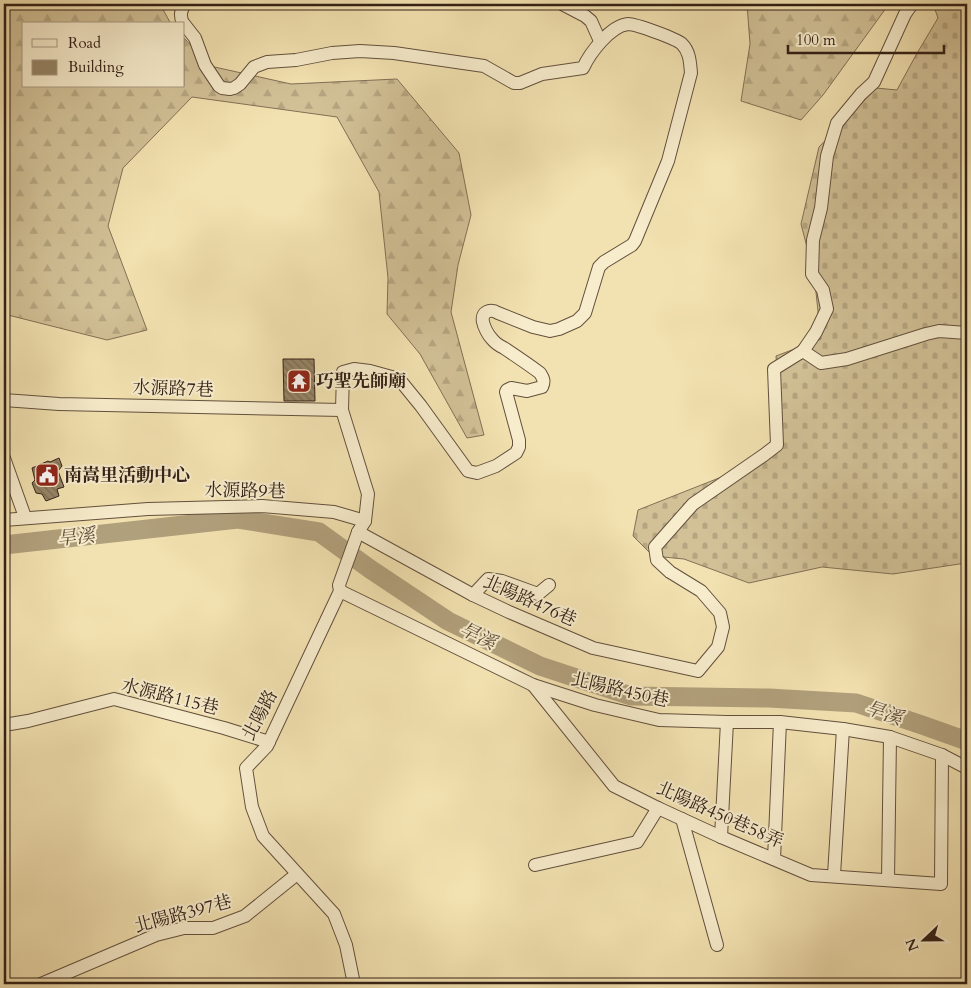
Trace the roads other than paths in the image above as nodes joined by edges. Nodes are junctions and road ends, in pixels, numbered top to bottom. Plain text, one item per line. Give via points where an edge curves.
1 (185, 4) edge
2 (562, 4) edge
3 (912, 4) edge
4 (183, 22) edge
5 (185, 25) edge
6 (600, 41) junction
7 (967, 333) edge
8 (803, 351) junction
9 (4, 400) edge
10 (342, 410) junction
11 (4, 458) edge
12 (25, 517) junction
13 (4, 520) edge
14 (362, 527) junction
15 (550, 585) dead end
16 (340, 588) junction
17 (473, 595) junction
18 (533, 685) junction
19 (727, 722) junction
20 (780, 722) junction
21 (4, 725) edge
22 (843, 729) junction
23 (890, 737) junction
24 (268, 742) junction
25 (942, 755) junction
26 (967, 768) edge
27 (658, 808) junction
28 (682, 819) junction
29 (721, 837) junction
30 (774, 859) junction
31 (535, 865) dead end
32 (297, 874) junction
33 (834, 875) junction
34 (888, 880) junction
35 (718, 945) dead end
36 (41, 984) edge
37 (354, 984) edge

1 - 4 street via 180,13
2 - 6 street via 591,21
3 - 8 street via 874,82 837,123 834,132 813,240 812,274 823,290 827,309
5 - 6 street via 195,38 219,86 230,89 240,84 254,67 267,62 360,51 484,66 507,80 520,83 542,74 583,68
6 - 10 street via 628,24 639,26 682,45 690,61 691,73 668,161 635,241 599,267 585,313 577,321 550,331 494,311 488,311 483,317 492,340 540,372 544,379 542,387 527,391 511,388 506,392 519,440 516,453 496,466 477,473 468,471 399,379 370,371 343,372
7 - 8 street via 939,331 847,359 822,363
8 - 17 street, 北陽路476巷 via 774,369 777,445 693,504 655,547 657,560 700,591 720,614 723,627 718,647 698,671 593,648
9 - 10 street, 水源路7巷
10 - 14 street via 368,494
11 - 12 street
12 - 13 street, 水源路9巷
12 - 14 street, 水源路9巷 via 148,508 262,506 334,512
14 - 16 street, 北陽路
14 - 17 street, 北陽路476巷
15 - 17 street via 538,594 488,579
16 - 18 street, 北陽路450巷
16 - 24 street, 北陽路
18 - 19 street, 北陽路450巷 via 595,705 659,720
18 - 27 street, 北陽路450巷58弄 via 614,786
19 - 20 street, 北陽路450巷
19 - 29 street
20 - 22 street, 北陽路450巷
20 - 30 street
21 - 24 street, 水源路115巷 via 114,699
22 - 23 street, 北陽路450巷
22 - 33 street
23 - 25 street, 北陽路450巷
23 - 34 street
24 - 32 street, 北陽路 via 246,768 252,807 263,836
25 - 26 street, 北陽路450巷
25 - 34 street, 北陽路450巷58弄 via 941,884
27 - 28 street, 北陽路450巷58弄
27 - 31 street via 637,842
28 - 29 street, 北陽路450巷58弄
28 - 35 street
29 - 30 street, 北陽路450巷58弄
30 - 33 street, 北陽路450巷58弄 via 811,875
32 - 36 street, 北陽路397巷 via 245,916 213,928 184,928 156,935
32 - 37 street, 北陽路 via 334,914 346,945
33 - 34 street, 北陽路450巷58弄

